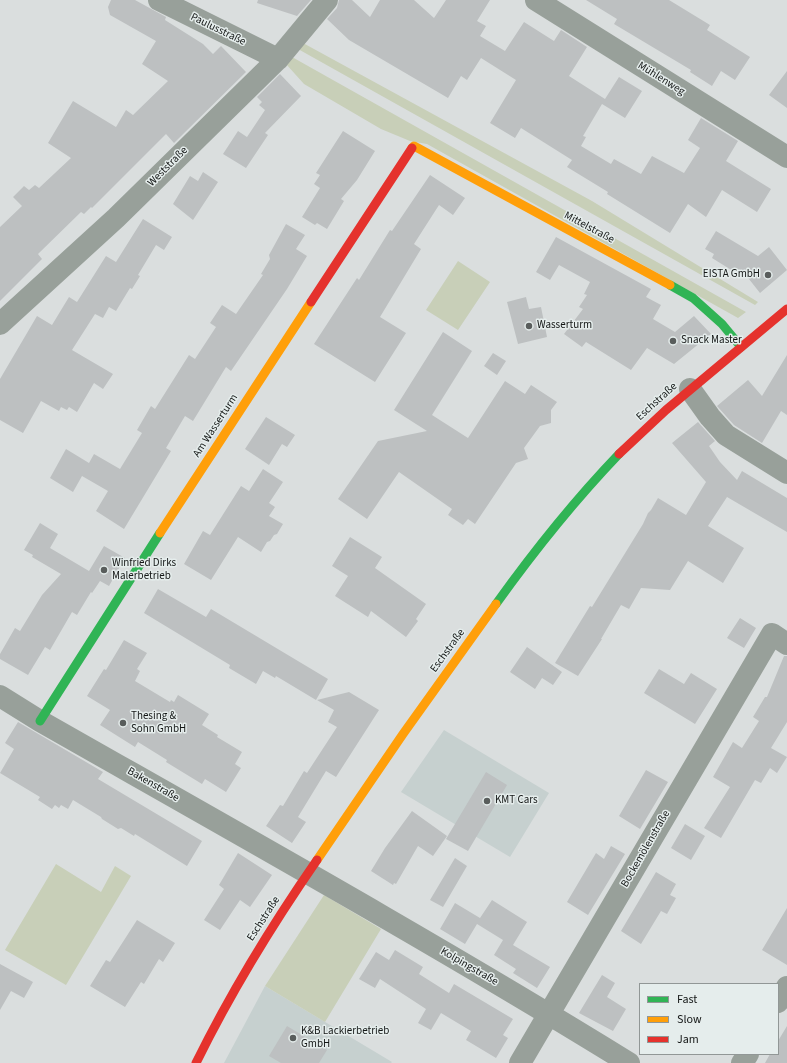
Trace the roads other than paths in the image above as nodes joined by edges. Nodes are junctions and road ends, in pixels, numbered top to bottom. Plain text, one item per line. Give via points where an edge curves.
1 (159, 0) edge
2 (327, 0) edge
3 (536, 0) edge
4 (278, 59) junction
5 (414, 146) joint
6 (787, 157) edge
7 (787, 309) edge
8 (0, 324) edge
9 (741, 347) junction
10 (690, 389) junction
11 (787, 473) edge
12 (780, 639) edge
13 (0, 696) edge
14 (40, 721) junction
15 (308, 874) junction
16 (787, 986) edge
17 (779, 1000) edge
18 (549, 1014) junction
19 (196, 1063) edge
20 (520, 1063) edge
21 (629, 1063) edge

1 - 4 street, Paulusstraße
2 - 4 street, Weststraße
3 - 6 street, Mühlenweg
4 - 8 street, Weststraße via 116,218
5 - 9 street, Mittelstraße via 693,298 722,324
5 - 14 street, Am Wasserturm
7 - 9 street, Eschstraße
9 - 10 street, Eschstraße
10 - 11 street via 726,435
10 - 15 street, Eschstraße via 628,445 544,538 413,720
12 - 18 street, Bockemölenstraße
13 - 14 street, Bakenstraße
14 - 15 street, Bakenstraße
15 - 18 street, Kolpingstraße
15 - 19 street, Eschstraße via 262,943 230,997
16 - 17 street
18 - 20 street, Bockemölenstraße
18 - 21 street, Kolpingstraße

